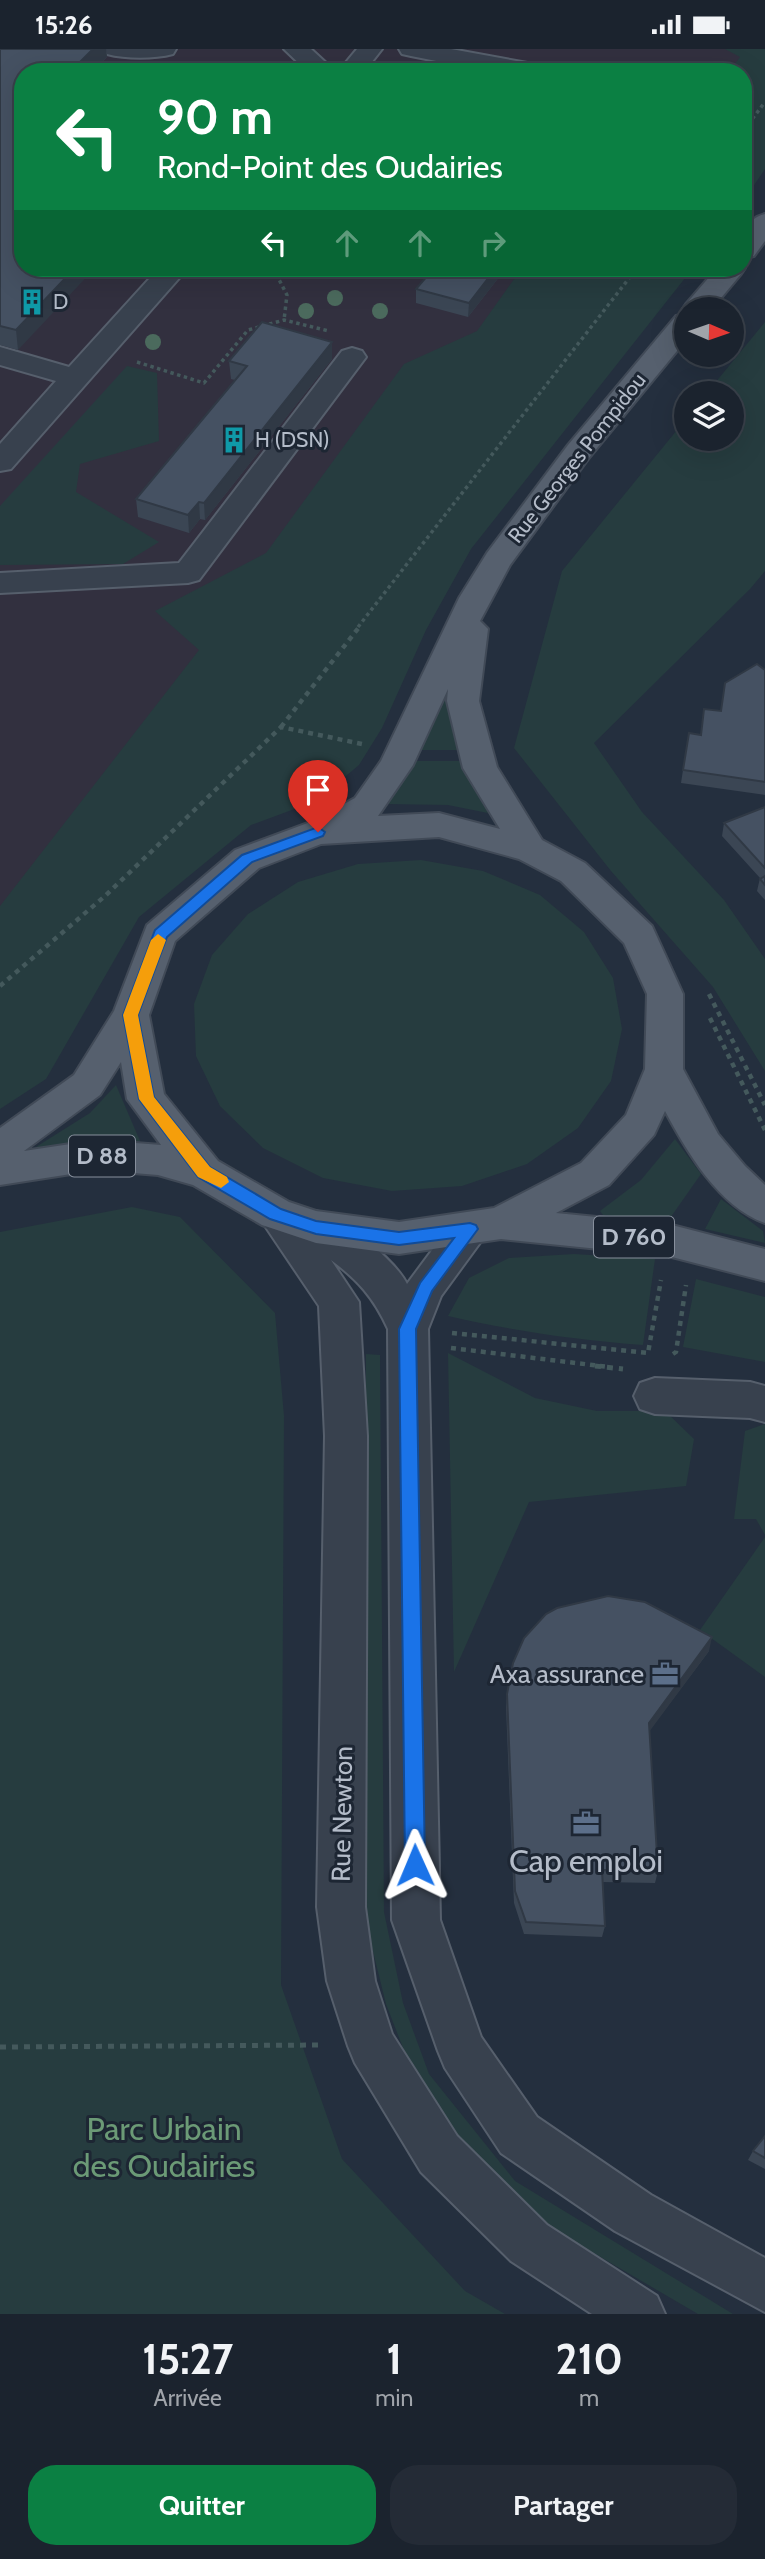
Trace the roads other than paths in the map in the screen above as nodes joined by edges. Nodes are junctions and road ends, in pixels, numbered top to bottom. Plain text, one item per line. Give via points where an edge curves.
1 (116, 49) edge
2 (165, 49) edge
3 (296, 49) edge
4 (370, 49) edge
5 (411, 49) edge
6 (152, 63) edge
7 (313, 63) edge
8 (358, 63) edge
9 (488, 63) edge
10 (765, 222) edge
11 (752, 239) edge
12 (166, 277) edge
13 (724, 277) edge
14 (707, 297) edge
15 (674, 337) edge
16 (0, 356) edge
17 (352, 357) road end
18 (76, 378) junction
19 (0, 462) edge
20 (0, 583) edge
21 (475, 599) junction
22 (318, 832) junction
23 (530, 849) junction
24 (131, 1015) junction
25 (664, 1069) junction
26 (0, 1149) edge
27 (0, 1170) edge
28 (204, 1172) junction
29 (765, 1207) edge
30 (296, 1221) junction
31 (486, 1226) junction
32 (765, 1265) edge
33 (408, 1336) junction
34 (649, 1375) road end
35 (765, 1404) edge
36 (765, 2286) edge
37 (639, 2314) edge

1 - 2 street
2 - 6 street
3 - 7 street
4 - 8 street
5 - 9 street
10 - 11 main road
12 - 18 street
13 - 14 main road
15 - 21 main road, Rue Georges Pompidou via 527,519
16 - 18 street
17 - 20 street via 188,573
18 - 19 street
21 - 22 main road, Rue Georges Pompidou via 396,765 367,807
21 - 23 main road, Rue Georges Pompidou via 463,701 480,768
22 - 23 main road via 439,825
22 - 24 main road via 247,859 160,934
23 - 25 main road via 573,871 639,935 664,994
24 - 26 main road, D 88 via 87,1085
24 - 28 main road via 146,1099
25 - 29 main road via 683,1114 722,1169
25 - 31 main road via 641,1124 595,1174
27 - 28 main road, D 88 via 97,1155 158,1160
28 - 30 main road
30 - 31 main road via 399,1238
30 - 33 street via 368,1265 390,1290
30 - 37 street, Rue Newton via 339,1302 346,1436 341,1907 351,1981 372,2046 439,2154 529,2243
31 - 32 main road, D 760 via 668,1240
31 - 33 street via 425,1287
33 - 36 street via 416,1920 463,2051 519,2135 633,2213
34 - 35 street

